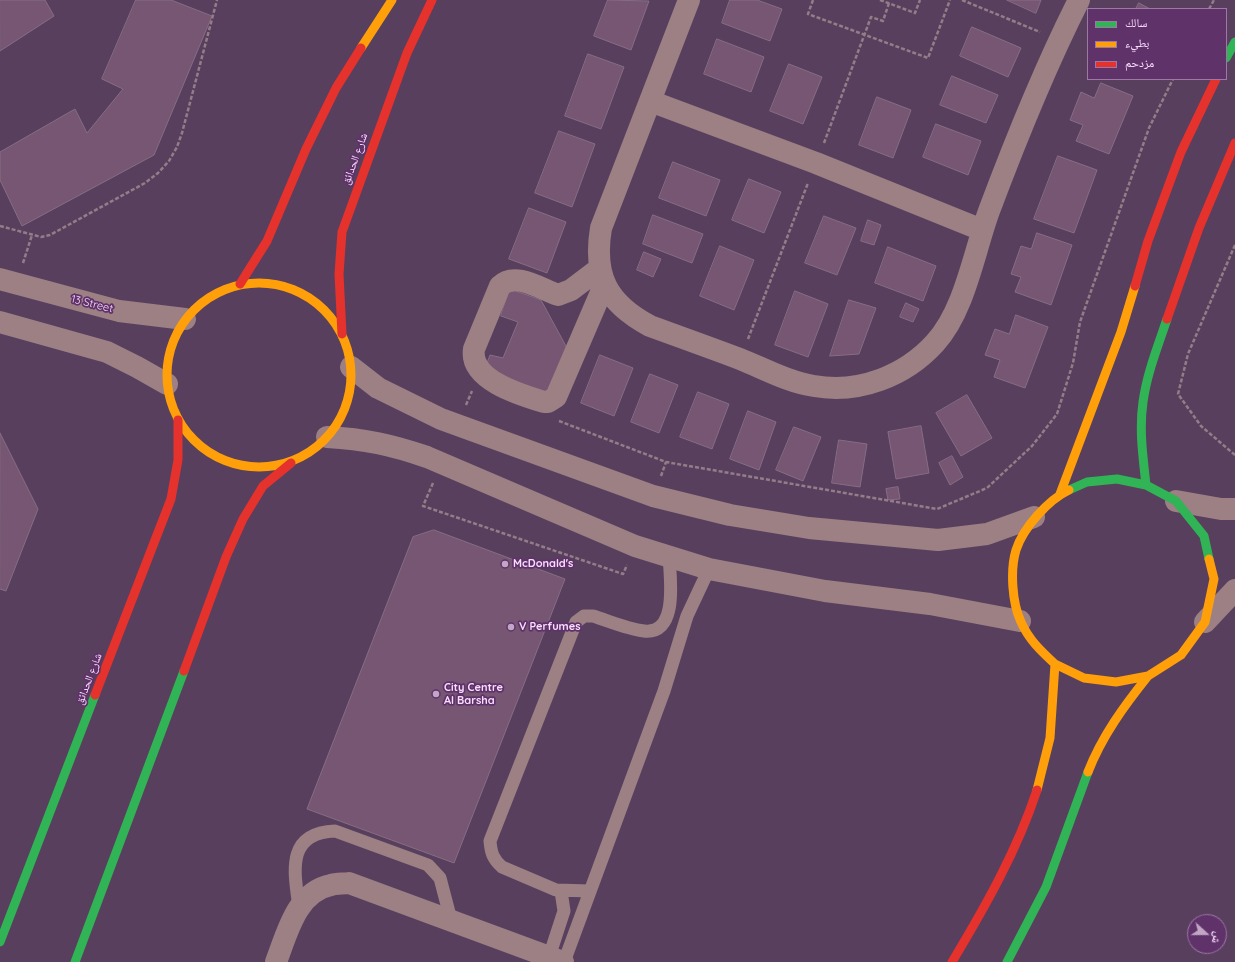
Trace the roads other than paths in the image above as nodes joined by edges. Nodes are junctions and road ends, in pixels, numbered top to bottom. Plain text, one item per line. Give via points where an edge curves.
1 (392, 0) edge
2 (432, 0) edge
3 (689, 0) edge
4 (1079, 0) edge
5 (1235, 42) edge
6 (1227, 56) edge
7 (1216, 80) edge
8 (650, 101) junction
9 (1235, 143) edge
10 (982, 230) junction
11 (602, 275) junction
12 (8, 281) edge
13 (240, 284) junction
14 (185, 320) junction
15 (0, 322) edge
16 (342, 334) junction
17 (351, 367) junction
18 (167, 384) junction
19 (178, 420) junction
20 (327, 437) junction
21 (293, 461) junction
22 (1146, 485) junction
23 (1060, 494) junction
24 (1176, 501) junction
25 (1235, 509) edge
26 (1034, 517) junction
27 (669, 556) junction
28 (709, 569) junction
29 (1235, 590) edge
30 (1020, 621) junction
31 (1205, 622) junction
32 (1055, 664) junction
33 (1148, 676) junction
34 (561, 891) junction
35 (590, 891) junction
36 (299, 907) junction
37 (451, 920) junction
38 (0, 942) edge
39 (558, 960) edge
40 (75, 962) edge
41 (276, 962) edge
42 (952, 962) edge
43 (1007, 962) edge

1 - 13 street via 336,88 306,149 267,241
2 - 16 street, شارع الحدائق via 407,53 342,232 338,274
3 - 8 street
4 - 10 street via 1018,134
5 - 6 street
7 - 23 street via 1182,152 1148,241 1121,332
8 - 10 street via 816,163
8 - 11 street via 601,228 598,248
9 - 22 street via 1186,262 1148,379 1141,450
10 - 11 street via 961,296 950,320 935,342 916,361 893,375 868,384 841,388 814,386 789,380 650,326 632,316 616,301
11 - 11 street via 558,295 516,280 505,282 500,286 474,349 474,360 493,383 544,402 553,400
12 - 14 street, 13 Street via 119,311
13 - 14 street via 213,295
13 - 16 street via 261,282 281,285 301,293 318,304 332,318
14 - 18 street via 172,344
15 - 18 street via 106,352
16 - 17 street
17 - 20 street via 348,400 338,422
17 - 26 street via 378,388 441,419 653,496 730,515 809,528 938,540 987,534
18 - 19 street
19 - 21 street via 192,439 209,453 230,463 259,467
19 - 38 street, شارع الحدائق via 178,460 171,499
20 - 21 street via 311,451
20 - 27 street via 361,439 395,446 428,457 635,546
21 - 40 street via 262,486 243,519 226,557
22 - 23 street via 1117,479 1087,482
22 - 24 street
23 - 26 street
24 - 25 street
24 - 31 street via 1204,536 1211,564 1214,579
26 - 30 street via 1016,550 1012,586
27 - 28 street
27 - 34 lane via 671,603 668,617 659,627 645,632 593,616 584,616 576,622 490,841 495,860 502,867 536,883
28 - 30 street via 825,591 923,603
28 - 35 lane via 687,616 664,691
29 - 31 street
30 - 32 street via 1034,645
31 - 33 street via 1182,655
32 - 33 street via 1084,678 1116,682
32 - 42 street via 1054,707 1048,749 1036,791 1010,856 978,920
33 - 43 street via 1117,715 1093,759 1046,887
34 - 35 lane
34 - 39 lane via 564,911
35 - 39 lane
36 - 37 street via 313,893 330,885 349,884
36 - 37 lane via 294,871 295,858 300,846 310,837 322,832 335,831 428,865 440,878
36 - 41 street
37 - 39 street

